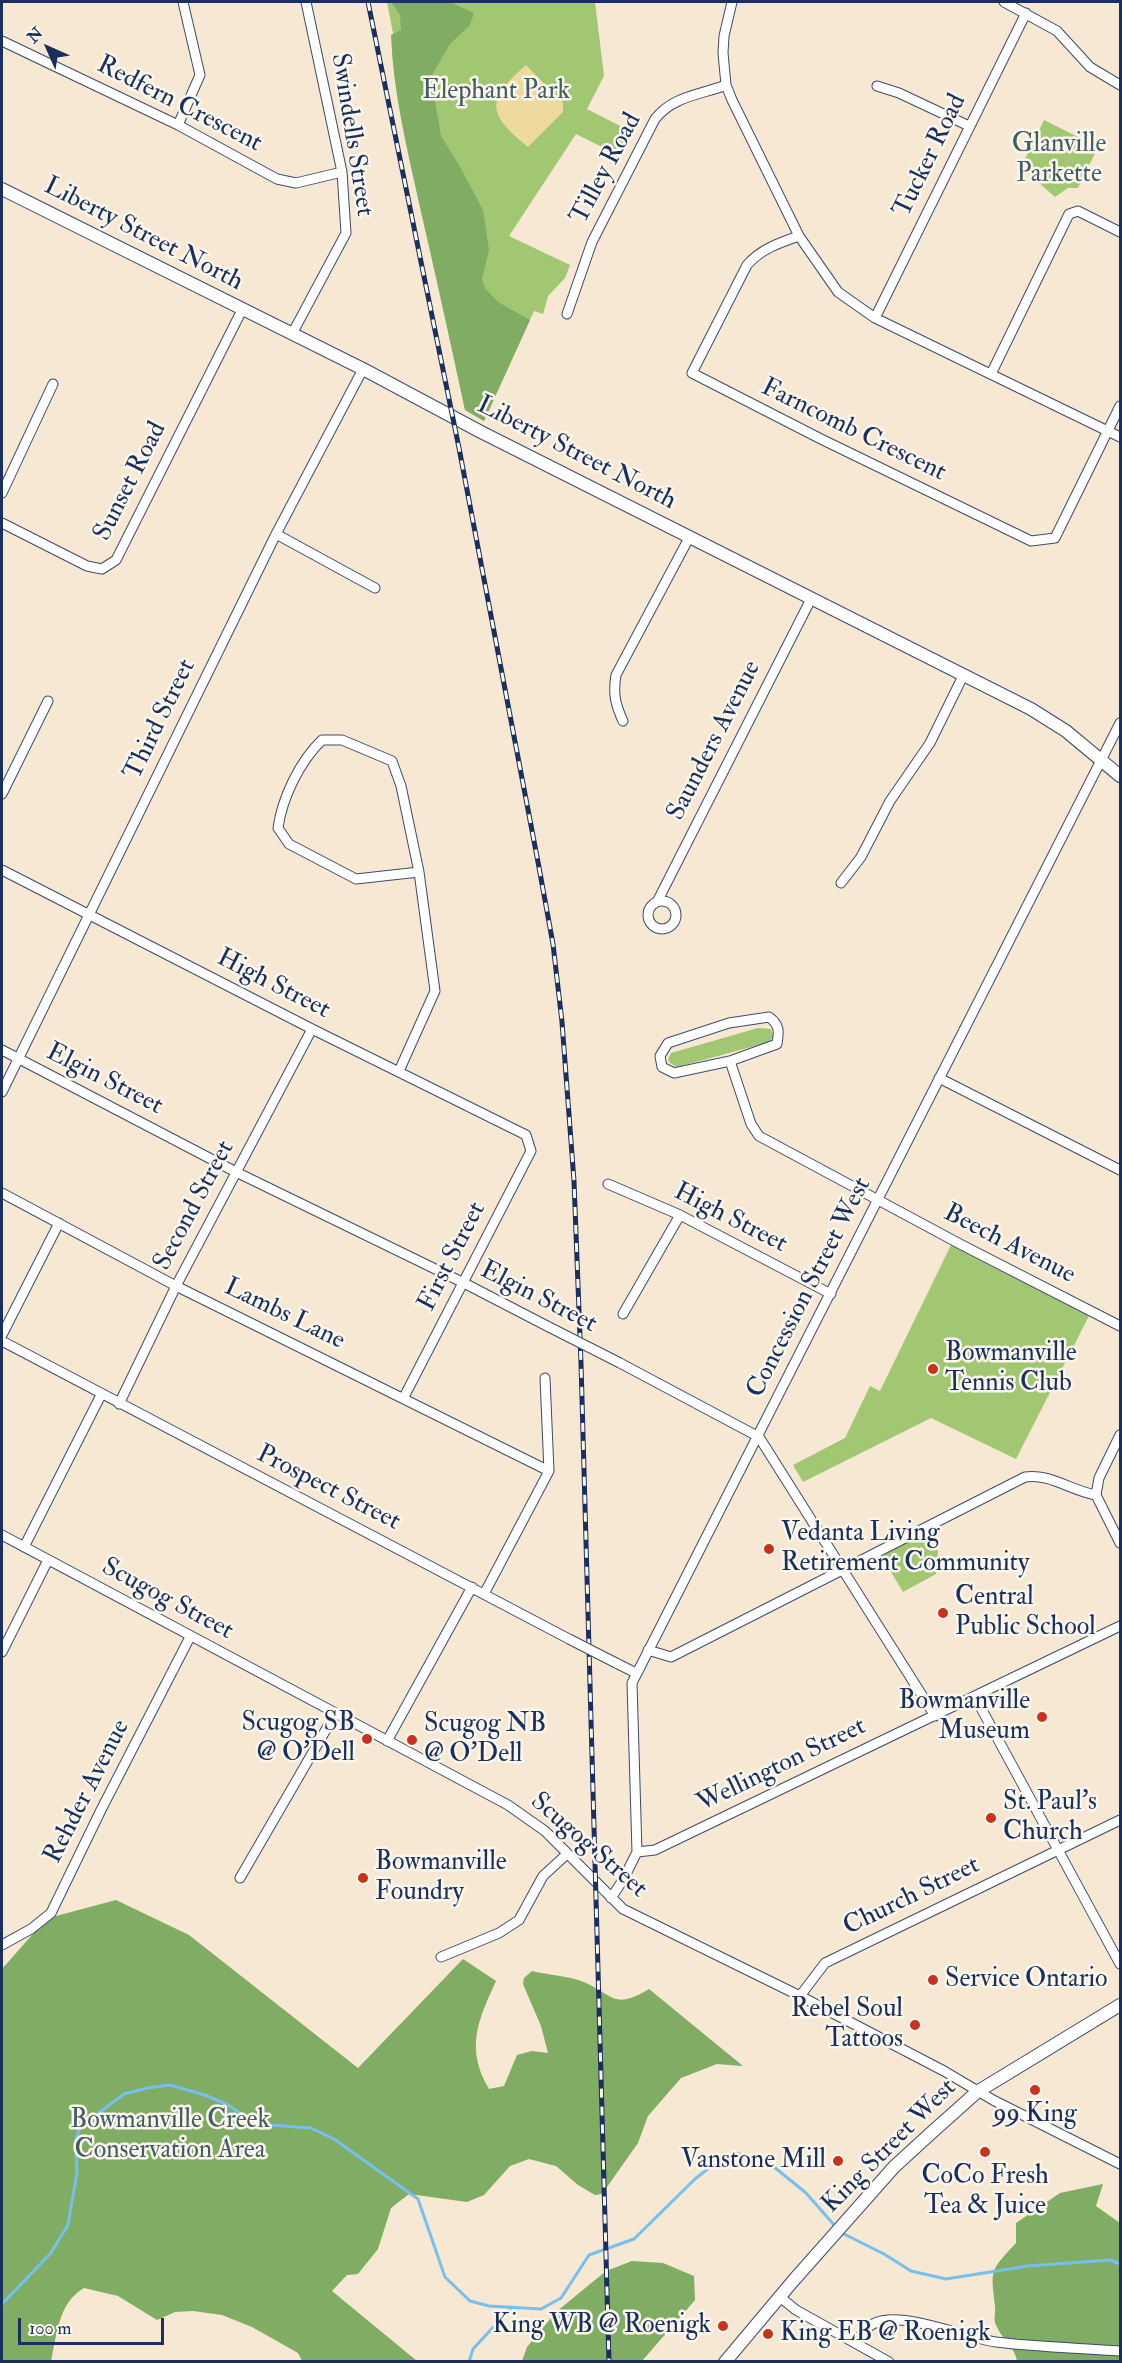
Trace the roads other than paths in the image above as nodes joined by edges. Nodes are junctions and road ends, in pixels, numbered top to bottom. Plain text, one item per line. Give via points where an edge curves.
1 (183, 2) edge
2 (306, 2) edge
3 (732, 2) edge
4 (1004, 2) edge
5 (1026, 13) junction
6 (2, 41) edge
7 (726, 85) junction
8 (1120, 85) edge
9 (877, 86) dead end
10 (178, 125) junction
11 (969, 126) junction
12 (342, 172) junction
13 (2, 189) edge
14 (1120, 232) edge
15 (798, 236) junction
16 (242, 310) junction
17 (567, 314) dead end
18 (874, 318) junction
19 (292, 334) junction
20 (363, 369) junction
21 (992, 374) junction
22 (53, 384) dead end
23 (1120, 406) edge
24 (1108, 432) junction
25 (1120, 438) edge
26 (2, 493) edge
27 (2, 523) edge
28 (276, 534) junction
29 (690, 536) junction
30 (375, 588) dead end
31 (811, 599) junction
32 (963, 676) junction
33 (48, 701) dead end
34 (623, 721) dead end
35 (1120, 723) edge
36 (1103, 761) junction
37 (1120, 776) edge
38 (2, 794) edge
39 (2, 870) edge
40 (419, 872) junction
41 (841, 883) dead end
42 (657, 902) dead end
43 (89, 913) junction
44 (312, 1029) junction
45 (2, 1050) edge
46 (17, 1059) junction
47 (730, 1061) junction
48 (399, 1071) junction
49 (939, 1078) junction
50 (2, 1092) edge
51 (526, 1135) joint
52 (1120, 1170) edge
53 (236, 1172) junction
54 (608, 1184) dead end
55 (2, 1194) edge
56 (878, 1200) junction
57 (680, 1215) junction
58 (59, 1223) junction
59 (464, 1283) junction
60 (176, 1286) junction
61 (831, 1294) junction
62 (623, 1314) dead end
63 (1120, 1326) edge
64 (2, 1335) edge
65 (2, 1341) edge
66 (545, 1378) dead end
67 (101, 1395) junction
68 (404, 1397) junction
69 (119, 1404) junction
70 (1120, 1435) edge
71 (759, 1437) junction
72 (549, 1471) junction
73 (1096, 1495) junction
74 (2, 1535) edge
75 (1120, 1543) edge
76 (24, 1547) junction
77 (48, 1560) junction
78 (842, 1569) junction
79 (472, 1587) junction
80 (484, 1594) junction
81 (1120, 1626) edge
82 (190, 1637) junction
83 (648, 1650) junction
84 (2, 1652) edge
85 (636, 1673) junction
86 (975, 1697) junction
87 (335, 1714) junction
88 (935, 1716) junction
89 (387, 1741) junction
90 (1120, 1820) edge
91 (1058, 1850) junction
92 (637, 1852) junction
93 (567, 1854) junction
94 (240, 1878) dead end
95 (611, 1898) junction
96 (2, 1945) edge
97 (441, 1958) dead end
98 (1120, 1964) edge
99 (800, 1996) junction
100 (1120, 2005) edge
101 (977, 2092) junction
102 (1120, 2164) edge
103 (780, 2297) junction
104 (855, 2342) junction
105 (1120, 2351) edge
106 (725, 2361) edge
107 (889, 2361) edge

1 - 10 street via 200,75
2 - 12 street, Swindells Street
3 - 7 street via 724,36
4 - 5 street
5 - 8 street via 1058,31 1090,67
5 - 11 street, Tucker Road
6 - 10 street, Redfern Crescent
7 - 15 street
7 - 17 street, Tilley Road via 681,98 655,119 592,242
9 - 11 street
10 - 12 street, Redfern Crescent via 277,178 296,183
11 - 18 street, Tucker Road
12 - 19 street, Swindells Street via 346,233
13 - 16 main road, Liberty Street North
14 - 21 street via 1078,212 1070,214
15 - 18 street via 838,292
15 - 24 street, Farncomb Crescent via 764,250 747,265 692,373 1031,541 1055,538
16 - 19 main road, Liberty Street North
16 - 27 street, Sunset Road via 116,560 102,569 87,566
18 - 21 street
19 - 20 main road, Liberty Street North
20 - 28 street, Third Street
20 - 29 main road, Liberty Street North
21 - 24 street
22 - 26 street
23 - 24 street
24 - 25 street
28 - 30 street
28 - 43 street, Third Street
29 - 31 main road, Liberty Street North
29 - 34 street via 615,675 615,704
31 - 32 main road, Liberty Street North
31 - 42 street, Saunders Avenue
32 - 36 main road, Liberty Street North via 1031,709
32 - 41 street via 930,743
33 - 38 street
35 - 36 street, Concession Street West
36 - 37 main road, Liberty Street North
36 - 49 street, Concession Street West
39 - 43 street, High Street
40 - 40 street via 392,761 342,740 322,740 309,752 281,809 278,828 289,844 356,879
40 - 48 street via 435,992
43 - 44 street, High Street
43 - 46 street, Third Street
44 - 48 street, High Street
44 - 53 street, Second Street
45 - 46 street, Elgin Street
46 - 50 street, Third Street
46 - 53 street, Elgin Street
47 - 47 street via 777,1044 776,1023 769,1017 729,1023 668,1043 660,1056 662,1067 674,1073
47 - 56 street, Beech Avenue via 751,1124 759,1136
48 - 51 street, High Street
49 - 52 street
49 - 56 street, Concession Street West
51 - 59 street, First Street via 531,1151
53 - 59 street, Elgin Street
53 - 60 street, Second Street
54 - 57 street, High Street
55 - 58 street, Lambs Lane
56 - 61 street, Concession Street West
56 - 63 street, Beech Avenue
57 - 61 street, High Street
57 - 62 street
58 - 60 street, Lambs Lane
58 - 64 street
59 - 68 street, First Street
59 - 71 street, Elgin Street, bridge
60 - 68 street, Lambs Lane
60 - 69 street, Second Street
61 - 71 street, Concession Street West
65 - 67 street, Prospect Street
66 - 72 street
67 - 69 street, Prospect Street
67 - 76 street
68 - 72 street, Lambs Lane
69 - 79 street, Prospect Street
70 - 73 street via 1099,1478
71 - 78 street, Elgin Street
71 - 83 street, Concession Street West
72 - 80 street
73 - 75 street
73 - 78 street via 1038,1475 1025,1478
74 - 76 street, Scugog Street
76 - 77 street, Scugog Street
77 - 82 street, Scugog Street
77 - 84 street
78 - 83 street via 671,1657
78 - 88 street, Elgin Street
79 - 80 street, Prospect Street
79 - 89 street
80 - 85 street, Prospect Street, bridge
81 - 86 street, Wellington Street
82 - 87 street, Scugog Street
82 - 96 street, Rehder Avenue via 51,1913
83 - 85 street, Concession Street West
85 - 92 street, Concession Street West via 632,1683
86 - 88 street, Wellington Street
86 - 91 street
87 - 89 street, Scugog Street
87 - 94 street
88 - 92 street, Wellington Street via 655,1850
89 - 93 street, Scugog Street via 508,1805 545,1831
90 - 91 street, Church Street
91 - 98 street
91 - 99 street, Church Street via 825,1963
92 - 95 street
93 - 95 street, Scugog Street
93 - 97 street via 543,1875 519,1920
95 - 99 street, Scugog Street via 623,1910
99 - 101 street, Scugog Street
100 - 101 main road, King Street West
101 - 102 street, Scugog Street
101 - 103 main road, King Street West via 894,2168
103 - 104 street
103 - 106 main road, King Street West
104 - 105 street via 866,2328 889,2320 995,2342
104 - 107 street

